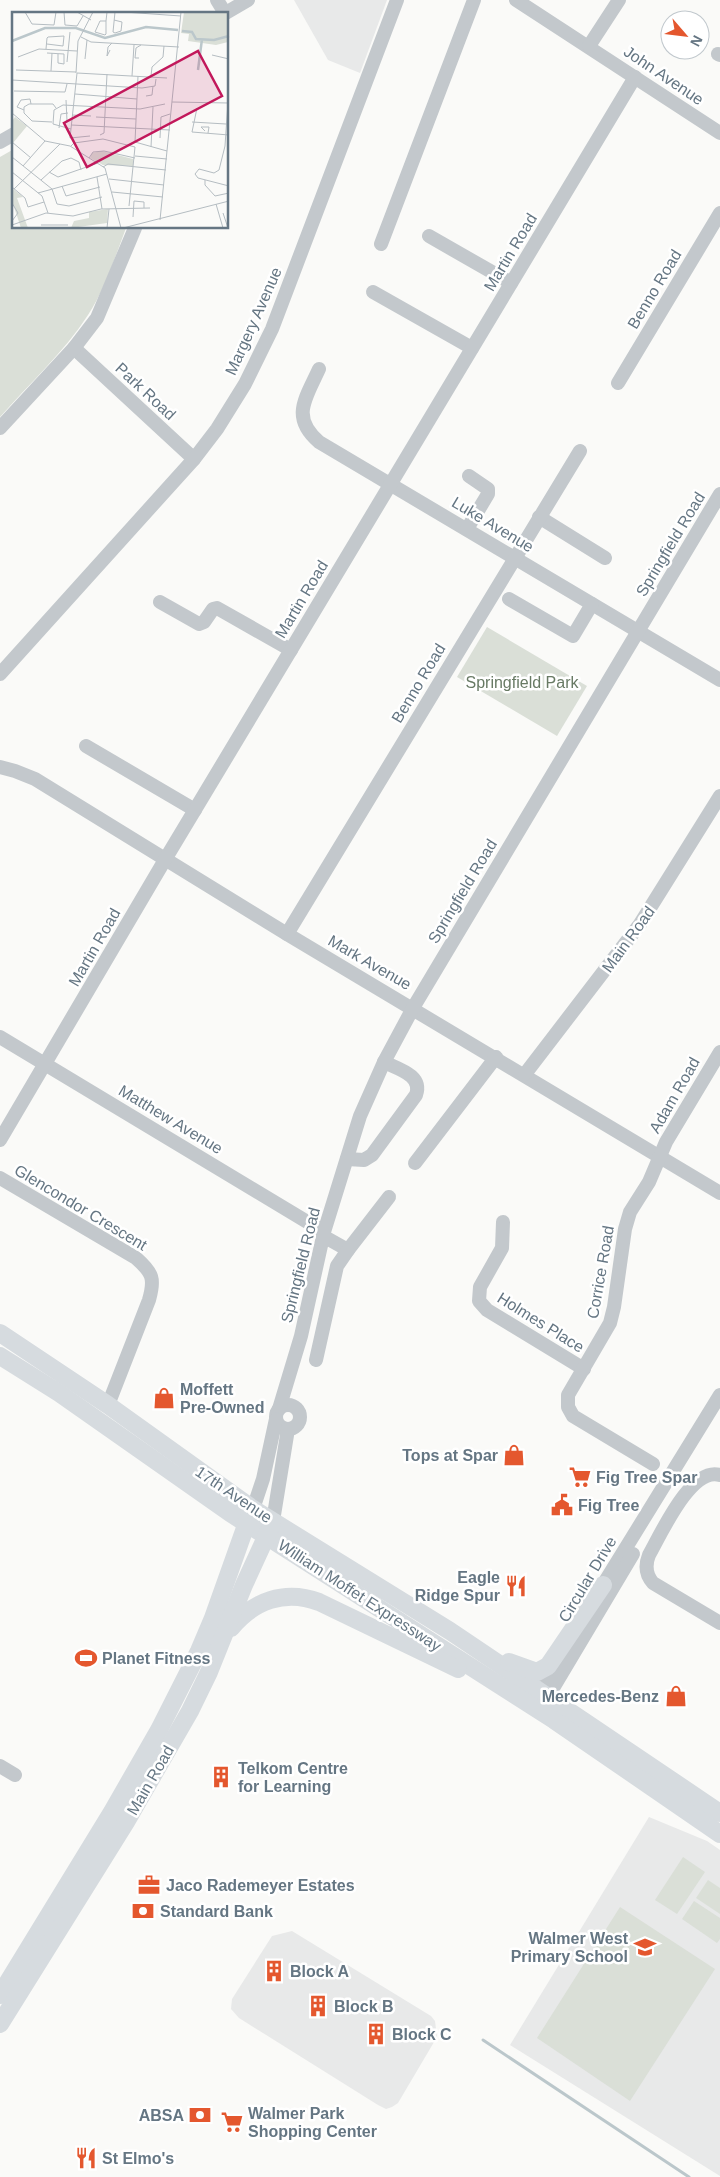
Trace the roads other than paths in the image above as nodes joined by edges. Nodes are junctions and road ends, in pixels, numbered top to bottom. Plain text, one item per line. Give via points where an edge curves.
1 (217, 0) edge
2 (248, 0) edge
3 (397, 0) edge
4 (474, 0) edge
5 (516, 0) edge
6 (620, 0) edge
7 (223, 12) edge
8 (227, 12) edge
9 (589, 46) junction
10 (635, 77) junction
11 (720, 133) edge
12 (12, 135) edge
13 (0, 142) edge
14 (720, 213) edge
15 (135, 229) edge
16 (429, 236) dead end
17 (381, 244) dead end
18 (511, 283) junction
19 (373, 292) dead end
20 (74, 348) junction
21 (472, 348) junction
22 (319, 369) dead end
23 (618, 383) dead end
24 (0, 428) edge
25 (580, 451) dead end
26 (194, 459) junction
27 (468, 476) dead end
28 (391, 484) junction
29 (720, 494) edge
30 (539, 517) junction
31 (467, 529) junction
32 (515, 558) junction
33 (605, 558) dead end
34 (509, 599) dead end
35 (160, 602) dead end
36 (592, 604) junction
37 (638, 632) junction
38 (291, 650) junction
39 (0, 674) edge
40 (720, 680) edge
41 (86, 746) dead end
42 (0, 767) edge
43 (720, 796) edge
44 (195, 810) junction
45 (166, 858) junction
46 (287, 934) junction
47 (413, 1008) junction
48 (0, 1037) edge
49 (720, 1052) edge
50 (496, 1057) junction
51 (384, 1062) junction
52 (46, 1064) junction
53 (525, 1074) junction
54 (0, 1140) edge
55 (660, 1157) junction
56 (347, 1159) junction
57 (415, 1163) dead end
58 (0, 1178) edge
59 (720, 1193) edge
60 (389, 1198) dead end
61 (503, 1222) dead end
62 (324, 1234) junction
63 (348, 1250) junction
64 (0, 1332) edge
65 (301, 1336) junction
66 (0, 1356) edge
67 (316, 1360) dead end
68 (584, 1369) junction
69 (720, 1395) edge
70 (108, 1405) junction
71 (294, 1406) junction
72 (278, 1414) junction
73 (719, 1415) edge
74 (288, 1429) junction
75 (653, 1464) dead end
76 (720, 1475) edge
77 (249, 1516) junction
78 (270, 1528) junction
79 (603, 1585) junction
80 (720, 1622) edge
81 (223, 1640) junction
82 (487, 1656) junction
83 (489, 1678) junction
84 (539, 1701) junction
85 (0, 1766) edge
86 (15, 1775) dead end
87 (720, 1813) edge
88 (720, 1834) edge
89 (0, 1995) edge
90 (0, 2024) edge

1 - 7 street
2 - 8 street
3 - 26 street, Margery Avenue via 272,329 245,384
4 - 17 street
5 - 9 street, John Avenue
6 - 9 street
9 - 10 street, John Avenue
10 - 11 street, John Avenue
10 - 18 street, Martin Road
12 - 13 street
14 - 23 street, Benno Road
15 - 20 street via 97,318
16 - 18 street
18 - 21 street, Martin Road
19 - 21 street
20 - 24 street
20 - 26 street, Park Road
21 - 28 street, Martin Road
22 - 28 street, Luke Avenue via 304,402 303,425 318,442
25 - 30 street, Benno Road
26 - 39 street, Margery Avenue
27 - 31 street via 485,486 488,494
28 - 31 street, Luke Avenue
28 - 38 street, Martin Road
29 - 37 street, Springfield Road
30 - 32 street, Benno Road
30 - 33 street
31 - 32 street, Luke Avenue
32 - 36 street, Luke Avenue
32 - 46 street, Benno Road
34 - 36 street via 573,636
35 - 38 street via 200,624 212,609 217,608
36 - 37 street, Luke Avenue
37 - 40 street, Luke Avenue
37 - 47 street, Springfield Road
38 - 44 street, Martin Road
41 - 44 street
42 - 45 street, Mark Avenue via 34,779
43 - 53 street, Main Road via 640,924
44 - 45 street, Martin Road
45 - 46 street, Mark Avenue
45 - 52 street, Martin Road
46 - 47 street, Mark Avenue
47 - 50 street, Mark Avenue
47 - 51 street, Springfield Road
48 - 52 street, Matthew Avenue
49 - 55 street, Adam Road
50 - 53 street, Mark Avenue
50 - 57 street
51 - 56 street, Springfield Road via 360,1116
51 - 56 street via 414,1077 416,1094 372,1155 364,1160
52 - 54 street, Martin Road
52 - 62 street, Matthew Avenue
53 - 55 street, Mark Avenue
55 - 59 street, Mark Avenue
55 - 68 street, Corrice Road via 627,1219 612,1316
56 - 62 street, Springfield Road
58 - 70 street, Glencondor Crescent via 136,1258 152,1277 149,1300
60 - 63 street
61 - 68 street, Holmes Place via 502,1248 480,1286 479,1301 487,1310
62 - 63 street, Matthew Avenue
62 - 65 street, Springfield Road
63 - 67 street via 337,1266
64 - 70 main road, 17th Avenue
65 - 71 street, Springfield Road
65 - 72 street, Springfield Road
66 - 77 main road, William Moffet Expressway
68 - 75 street, Corrice Road via 568,1395 570,1412
69 - 79 street, Circular Drive
70 - 77 main road, 17th Avenue
71 - 72 street via 286,1405
71 - 74 street via 299,1420
72 - 74 street via 280,1426
72 - 77 street, Springfield Road via 263,1479
73 - 84 street, Circular Drive
74 - 78 street
76 - 80 street via 705,1476 688,1491 646,1564 653,1583
77 - 78 main road, William Moffet Expressway
77 - 89 main road, Main Road via 210,1626 159,1730
78 - 81 main road, Main Road
78 - 82 main road, 17th Avenue via 386,1590
78 - 83 main road, William Moffet Expressway
79 - 82 main road via 544,1670 530,1671
79 - 84 street, Circular Drive
81 - 83 main road via 240,1618 256,1605 274,1598 301,1598 319,1602 480,1679
81 - 90 main road, Main Road via 190,1711 145,1789
82 - 84 main road, 17th Avenue
83 - 84 main road, William Moffet Expressway
84 - 87 main road, William Moffet Expressway
84 - 88 main road, William Moffet Expressway
85 - 86 street

